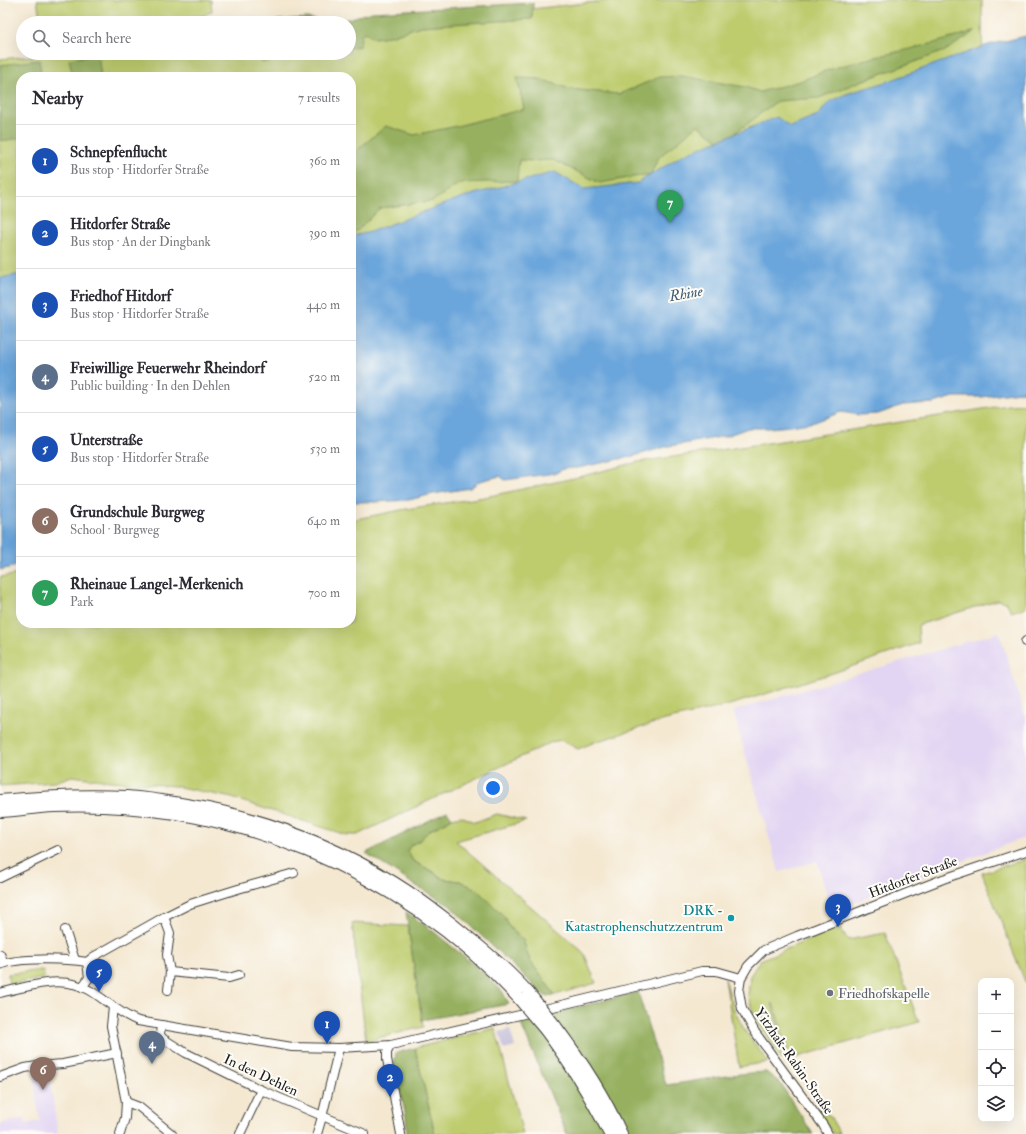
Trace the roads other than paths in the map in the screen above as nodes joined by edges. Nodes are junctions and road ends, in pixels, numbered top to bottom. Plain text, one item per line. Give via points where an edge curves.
1 (0, 801) edge
2 (0, 812) edge
3 (58, 850) dead end
4 (1026, 850) edge
5 (294, 873) dead end
6 (0, 878) edge
7 (164, 917) junction
8 (65, 930) dead end
9 (0, 954) edge
10 (75, 960) junction
11 (87, 962) junction
12 (2, 964) edge
13 (170, 972) junction
14 (239, 975) dead end
15 (740, 978) junction
16 (82, 987) junction
17 (168, 990) dead end
18 (0, 993) edge
19 (523, 996) junction
20 (113, 1007) junction
21 (161, 1025) junction
22 (550, 1028) junction
23 (391, 1045) junction
24 (339, 1048) junction
25 (116, 1053) junction
26 (0, 1077) edge
27 (261, 1090) junction
28 (126, 1102) junction
29 (322, 1117) junction
30 (120, 1134) edge
31 (172, 1134) edge
32 (240, 1134) edge
33 (317, 1134) edge
34 (365, 1134) edge
35 (401, 1134) edge
36 (610, 1134) edge
37 (621, 1134) edge
38 (828, 1134) edge

1 - 19 highway via 71,796 128,797 205,808 287,831 340,854 395,883 430,907 518,981
2 - 19 highway via 54,806 138,808 206,818 269,835 326,858 404,900
3 - 6 street
4 - 15 street, Hitdorfer Straße via 942,879 764,950
5 - 7 street via 190,904
7 - 11 street
7 - 13 street via 170,933 167,955
8 - 10 street
9 - 12 street
10 - 11 street
10 - 12 street
11 - 16 street via 88,978
13 - 14 street via 230,978
13 - 17 street
15 - 23 street via 716,971 702,971
15 - 38 street, Yitzhak-Rabin-Straße via 742,1009 755,1032
16 - 18 street via 52,982
16 - 20 street
19 - 22 highway, bridge
20 - 21 street via 129,1018
20 - 25 street via 111,1026
21 - 24 street via 292,1047
21 - 27 street, In den Dehlen via 162,1038 174,1046
22 - 36 highway
22 - 37 highway via 566,1040 598,1090
23 - 24 street
23 - 35 street via 387,1059
24 - 29 street
25 - 26 street via 63,1064 25,1068
25 - 28 street
27 - 29 street, In den Dehlen
27 - 32 street
28 - 30 street
28 - 31 street via 139,1107
29 - 33 street
29 - 34 street, In den Dehlen

